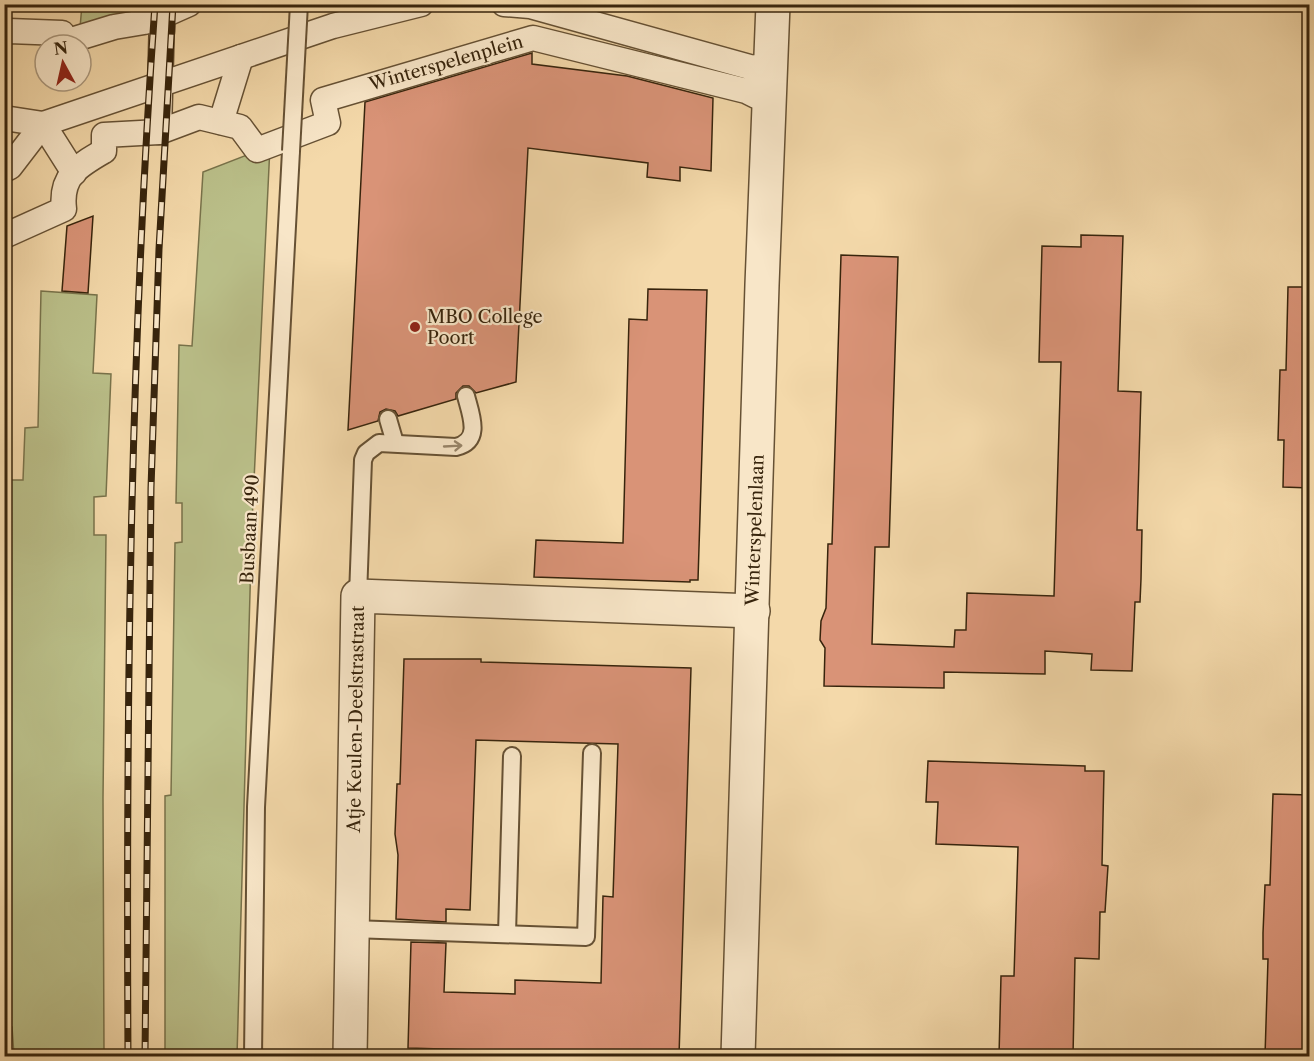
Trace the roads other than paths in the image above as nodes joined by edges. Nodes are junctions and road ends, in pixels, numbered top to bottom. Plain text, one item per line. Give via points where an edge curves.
1 (189, 4) edge
2 (298, 4) edge
3 (421, 4) edge
4 (504, 4) edge
5 (759, 4) edge
6 (773, 4) edge
7 (162, 16) junction
8 (6, 34) edge
9 (241, 57) junction
10 (764, 71) junction
11 (160, 84) junction
12 (4, 118) edge
13 (221, 122) junction
14 (43, 124) junction
15 (159, 132) junction
16 (4, 170) edge
17 (74, 173) junction
18 (4, 236) edge
19 (466, 396) dead end
20 (388, 418) dead end
21 (395, 443) junction
22 (358, 596) junction
23 (753, 611) junction
24 (592, 753) dead end
25 (513, 756) dead end
26 (352, 929) junction
27 (507, 934) junction
28 (253, 1056) edge
29 (350, 1056) edge
30 (738, 1056) edge

1 - 7 street
2 - 28 lane, Busbaan 490, bridge via 256,795
3 - 9 street via 333,26
4 - 10 street, Winterspelenplein via 530,6
5 - 10 street, Winterspelenplein
6 - 10 street, Winterspelenlaan
7 - 8 street via 65,42 62,33
7 - 11 street
9 - 11 street
9 - 13 street
10 - 13 street, Winterspelenplein via 756,96 533,38 323,100 328,123 257,150 240,127
10 - 23 street, Winterspelenlaan
11 - 14 street
11 - 15 street
12 - 14 street
13 - 15 street, Winterspelenplein via 199,117
14 - 16 street
14 - 17 street
15 - 17 street, Winterspelenplein via 104,135 104,151 78,165
17 - 18 street via 62,192 64,209
21 -> 19 lane via 456,447 467,443 474,428
20 - 21 lane
21 - 22 lane via 379,443 363,460
22 - 23 street, Atje Keulen-Deelstrastraat
22 - 26 street, Atje Keulen-Deelstrastraat
23 - 30 street, Winterspelenlaan
24 - 27 lane via 586,937
25 - 27 lane
26 - 27 lane
26 - 29 street, Atje Keulen-Deelstrastraat

